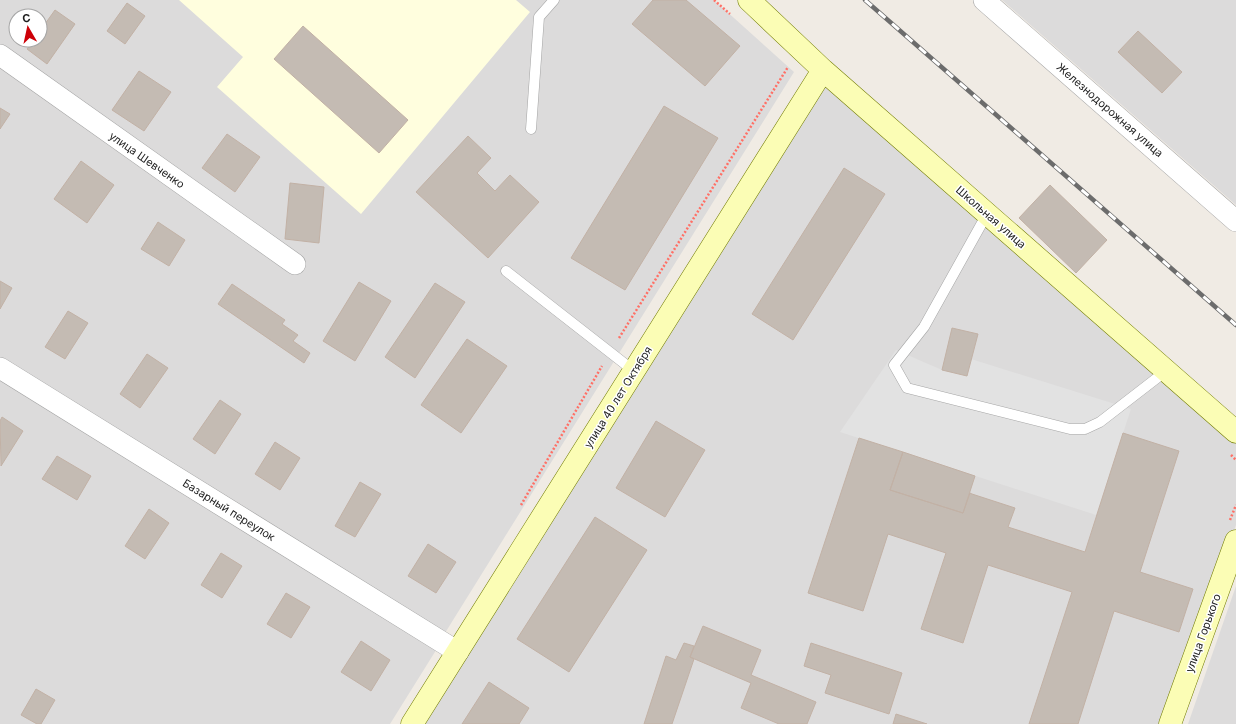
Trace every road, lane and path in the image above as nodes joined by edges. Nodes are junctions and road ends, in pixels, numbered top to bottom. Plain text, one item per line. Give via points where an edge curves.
1 (554, 0) edge
2 (749, 0) edge
3 (984, 0) edge
4 (0, 55) edge
5 (823, 70) junction
6 (531, 129) dead end
7 (987, 214) junction
8 (1236, 221) edge
9 (294, 264) dead end
10 (506, 271) dead end
11 (0, 368) edge
12 (634, 371) junction
13 (1166, 371) junction
14 (1236, 432) edge
15 (1236, 541) edge
16 (458, 652) junction
17 (412, 724) edge
18 (1170, 724) edge

1 - 6 lane via 539,17
2 - 5 main road, Школьная улица
3 - 8 street, Железнодорожная улица
4 - 9 street, улица Шевченко
5 - 7 main road, Школьная улица
5 - 12 main road, улица 40 лет Октября
7 - 13 main road, Школьная улица
7 - 13 lane via 924,327 894,365 907,388 1070,429 1084,428 1100,422
10 - 12 lane
11 - 16 street, Базарный переулок
12 - 16 main road, улица 40 лет Октября
13 - 14 main road, Школьная улица
15 - 18 main road, улица Горького
16 - 17 main road, улица 40 лет Октября

